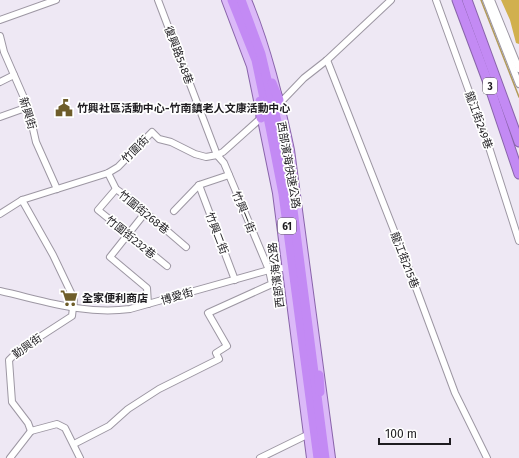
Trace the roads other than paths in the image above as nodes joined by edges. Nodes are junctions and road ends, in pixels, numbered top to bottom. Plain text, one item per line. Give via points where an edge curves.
1 (56, 0) edge
2 (158, 0) edge
3 (226, 0) edge
4 (232, 0) edge
5 (241, 0) edge
6 (247, 0) edge
7 (391, 0) edge
8 (436, 0) edge
9 (457, 0) edge
10 (467, 0) edge
11 (486, 0) edge
12 (491, 0) edge
13 (0, 20) edge
14 (0, 36) edge
15 (2, 52) edge
16 (258, 57) junction
17 (327, 60) junction
18 (519, 69) edge
19 (14, 75) junction
20 (0, 82) edge
21 (519, 84) edge
22 (280, 101) junction
23 (28, 107) junction
24 (0, 117) edge
25 (262, 118) junction
26 (519, 142) edge
27 (217, 155) junction
28 (108, 173) junction
29 (519, 174) edge
30 (229, 175) junction
31 (199, 185) junction
32 (57, 189) junction
33 (116, 189) junction
34 (22, 200) junction
35 (174, 211) dead end
36 (145, 213) junction
37 (0, 214) edge
38 (128, 234) junction
39 (519, 241) edge
40 (186, 246) dead end
41 (167, 266) dead end
42 (296, 267) junction
43 (269, 270) junction
44 (235, 280) junction
45 (0, 291) edge
46 (148, 304) junction
47 (74, 308) junction
48 (320, 376) junction
49 (30, 430) junction
50 (306, 435) junction
51 (74, 444) junction
52 (322, 445) junction
53 (10, 458) edge
54 (80, 458) edge
55 (260, 458) edge
56 (311, 458) edge
57 (318, 458) edge
58 (325, 458) edge
59 (331, 458) edge
60 (487, 458) edge

1 - 13 street
2 - 27 street, 復興路548巷
3 - 25 main road, 西部濱海公路 / 61 via 251,66
4 - 16 highway, 西部濱海快速公路 / 61
5 - 16 highway, 西部濱海快速公路 / 61
6 - 22 main road, 西部濱海公路 / 61 via 261,34
7 - 17 street
8 - 39 street, 龍江街249巷 via 487,140
9 - 29 highway, 3
10 - 26 highway, 3
11 - 21 street
12 - 18 street
14 - 15 street, 新興街
15 - 19 street, 新興街
16 - 22 highway
16 - 25 highway
16 - 42 highway, 西部濱海快速公路 / 61
17 - 22 street
17 - 60 street, 龍江街215巷 via 455,392
19 - 20 street
19 - 23 street, 新興街
22 - 42 main road, 西部濱海公路 / 61 via 290,150
23 - 24 street
23 - 32 street, 新興街 via 36,142
25 - 27 street
25 - 42 main road, 西部濱海公路 / 61 via 277,193
27 - 28 street, 竹圍街 via 206,157 195,154 159,139 152,132 118,167
27 - 30 street, 竹興一街
28 - 32 street, 竹圍街 via 82,179
28 - 33 street, 竹圍街268巷
30 - 31 street
30 - 43 street, 竹興一街
31 - 35 street
31 - 44 street, 竹興二街
32 - 34 street, 竹圍街
33 - 36 street, 竹圍街268巷
33 - 38 street, 竹圍街232巷 via 98,210
34 - 37 street, 竹圍街
34 - 47 street via 71,292
36 - 38 street
36 - 40 street, 竹圍街268巷
38 - 41 street, 竹圍街232巷
38 - 46 street via 110,257 147,288
42 - 43 street, 博愛街
42 - 48 main road, 西部濱海公路 / 61
42 - 50 main road, 西部濱海公路 / 61
42 - 52 highway, 西部濱海快速公路 / 61
42 - 57 highway, 西部濱海快速公路 / 61
43 - 44 street, 博愛街
43 - 51 street via 272,284 208,313 226,346 216,353 219,359 159,389 128,409 108,426
44 - 46 street, 博愛街
45 - 47 street, 博愛街
46 - 47 street, 博愛街 via 110,312
47 - 49 street, 勤興街 via 72,316 18,351 9,360 12,402 28,423
48 - 52 highway
48 - 59 main road, 西部濱海公路 / 61
49 - 51 street via 61,424
49 - 53 street
50 - 55 street
50 - 56 main road, 西部濱海公路 / 61
51 - 54 street
52 - 58 highway, 西部濱海快速公路 / 61

